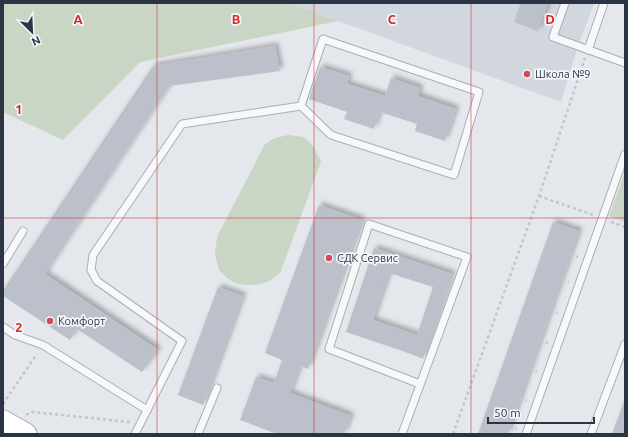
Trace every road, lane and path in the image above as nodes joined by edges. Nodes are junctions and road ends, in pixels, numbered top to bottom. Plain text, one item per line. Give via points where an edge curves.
1 (564, 3) edge
2 (604, 3) edge
3 (588, 50) junction
4 (625, 63) edge
5 (301, 106) junction
6 (625, 154) edge
7 (539, 196) junction
8 (602, 218) junction
9 (625, 227) edge
10 (24, 231) dead end
11 (3, 264) edge
12 (3, 327) edge
13 (625, 344) edge
14 (43, 345) junction
15 (420, 384) junction
16 (217, 388) dead end
17 (3, 405) edge
18 (147, 410) junction
19 (17, 424) edge
20 (135, 434) edge
21 (198, 434) edge
22 (402, 434) edge
23 (453, 434) edge
24 (526, 434) edge
25 (591, 434) edge

1 - 3 lane via 553,37
2 - 3 lane
3 - 4 lane
3 - 7 path
5 - 5 lane via 323,39 479,92 454,175 331,135
5 - 18 lane via 182,124 93,255 91,270 97,281 182,341
6 - 8 lane
7 - 8 path
7 - 23 path
8 - 9 path
8 - 24 lane
10 - 11 lane
12 - 14 lane via 15,335
13 - 25 lane
14 - 17 path
14 - 18 lane
15 - 15 lane via 329,349 369,224 467,257
15 - 22 lane
16 - 21 lane
18 - 19 path via 130,422 32,412
18 - 20 lane

